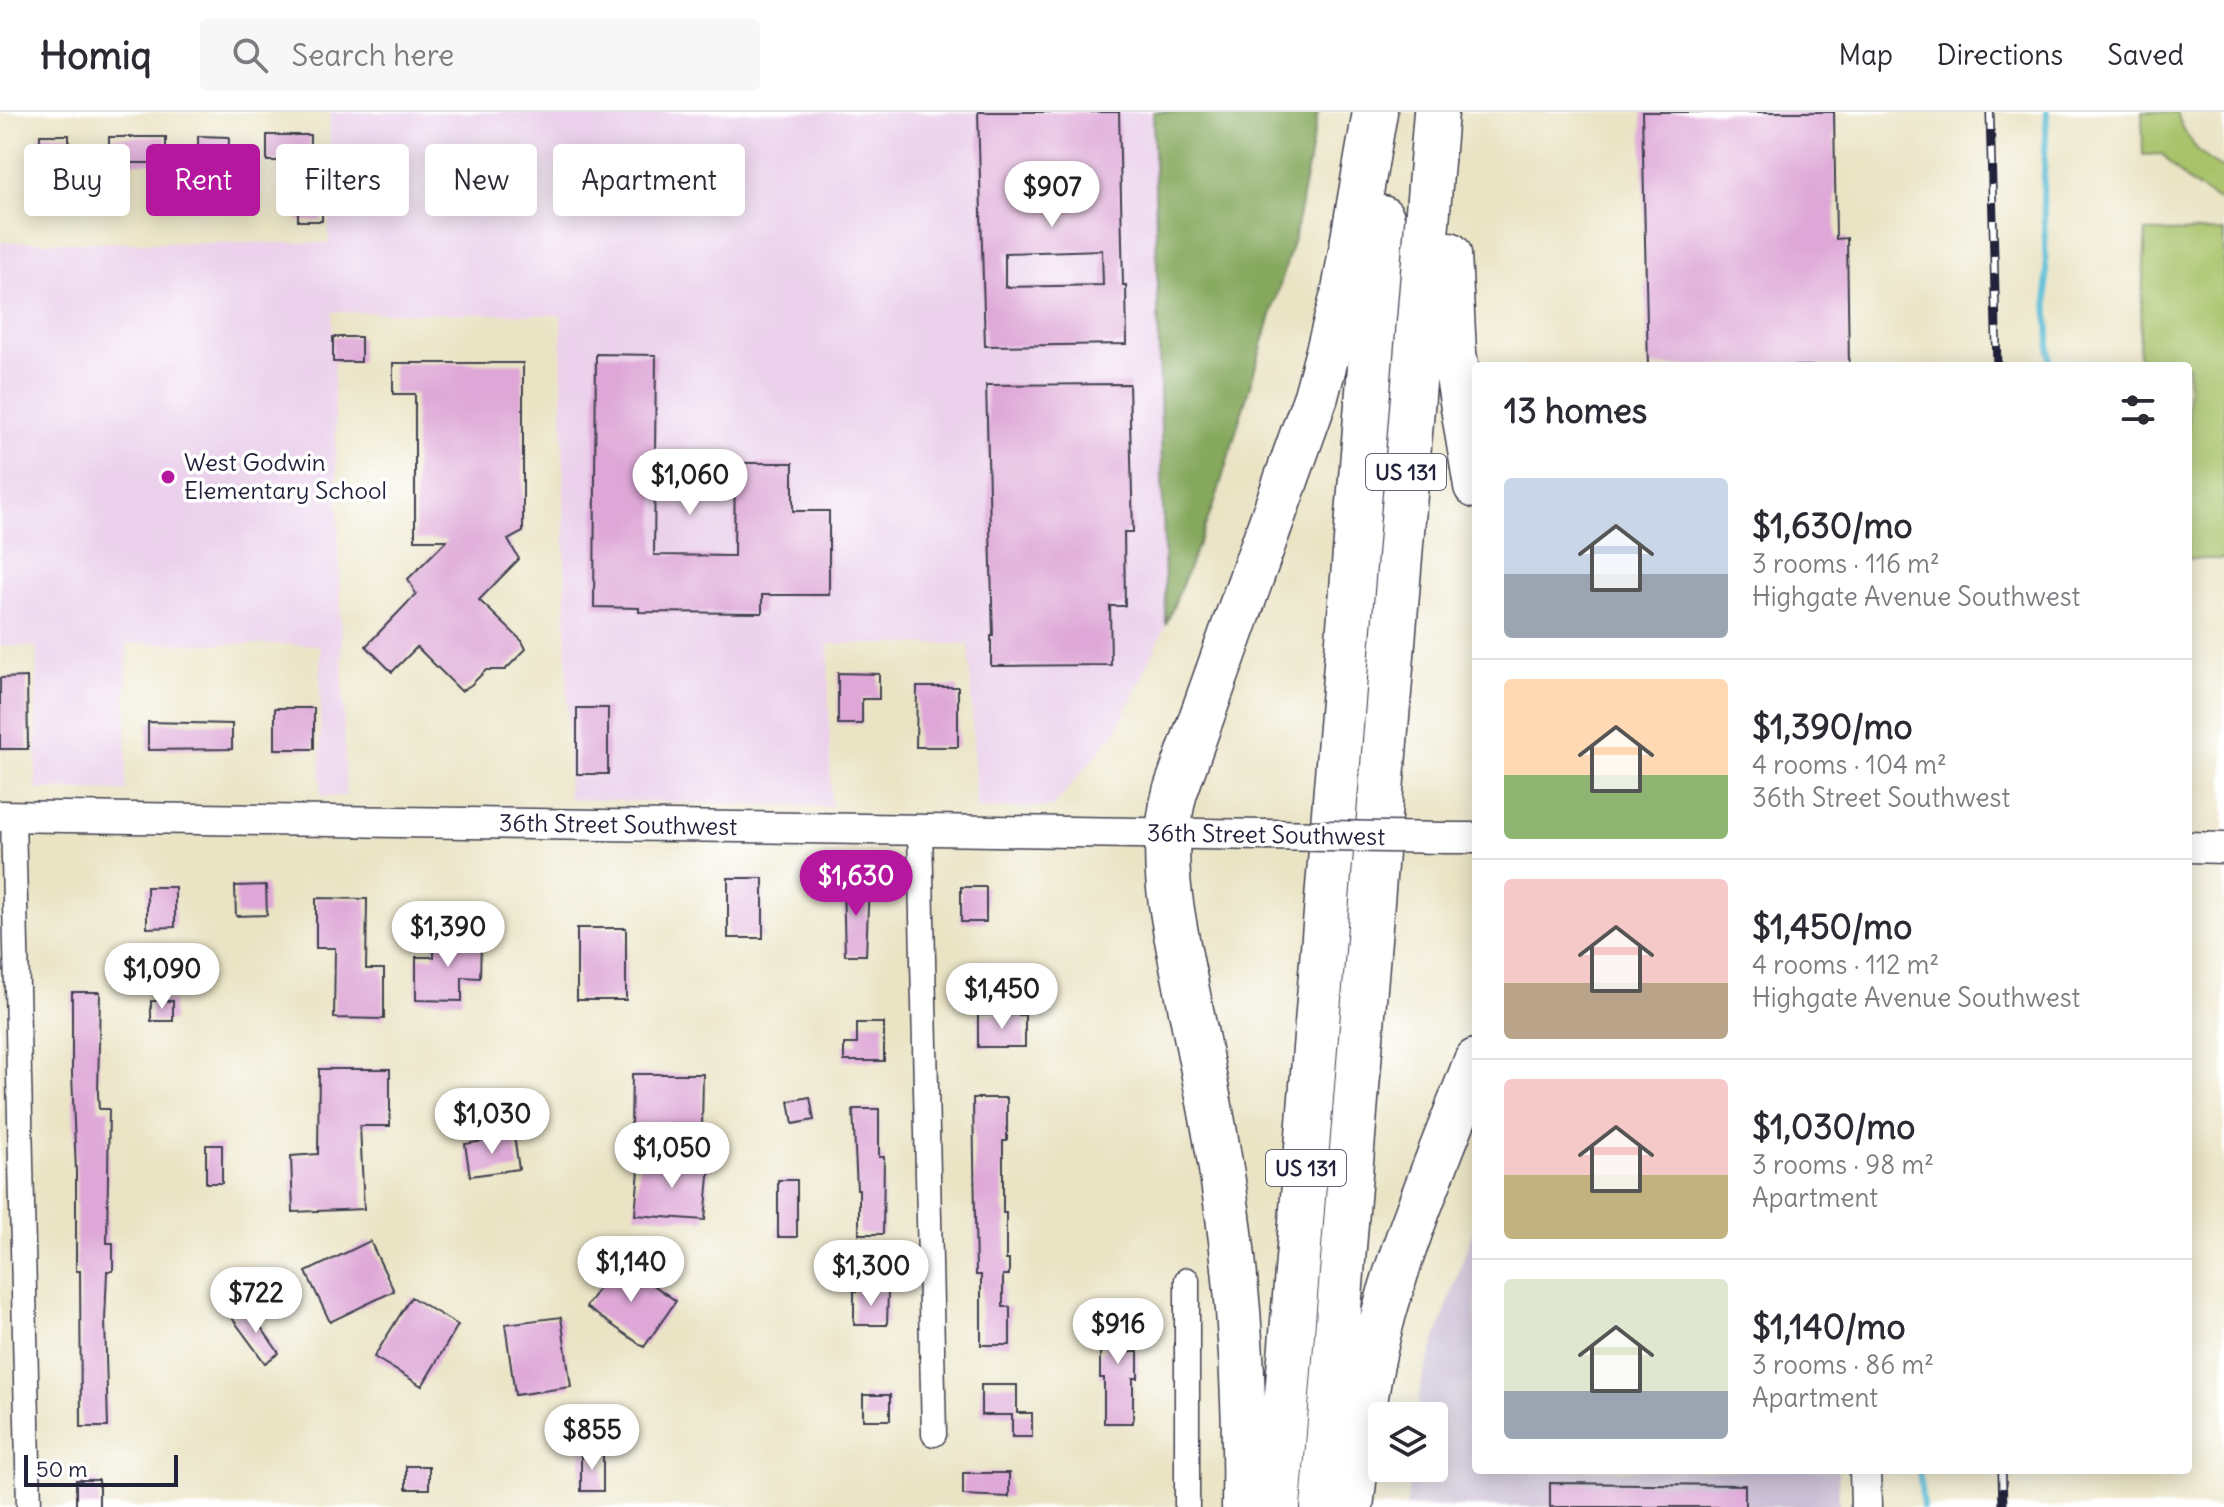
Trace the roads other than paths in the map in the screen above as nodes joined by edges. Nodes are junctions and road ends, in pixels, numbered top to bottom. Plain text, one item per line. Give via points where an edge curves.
1 (1375, 112) edge
2 (1391, 112) edge
3 (1436, 112) edge
4 (1448, 112) edge
5 (1472, 465) edge
6 (6, 816) edge
7 (920, 830) junction
8 (1167, 834) junction
9 (1462, 838) edge
10 (2192, 847) edge
11 (2224, 848) edge
12 (1472, 1072) edge
13 (1187, 1280) dead end
14 (934, 1434) dead end
15 (1865, 1474) edge
16 (29, 1507) edge
17 (1187, 1507) edge
18 (1244, 1507) edge
19 (1278, 1507) edge
20 (1323, 1507) edge
21 (1351, 1507) edge
22 (1866, 1507) edge

1 - 8 highway via 1344,291 1320,384 1175,792
2 - 19 highway, US 131
3 - 20 highway, US 131
4 - 5 highway via 1451,322
6 - 7 street, 36th Street Southwest
6 - 16 street
7 - 8 street, 36th Street Southwest
7 - 14 street
8 - 9 street, 36th Street Southwest, bridge
8 - 18 highway via 1173,923 1217,1146 1238,1304
10 - 11 street
12 - 21 highway via 1379,1333
13 - 17 street
15 - 22 street

